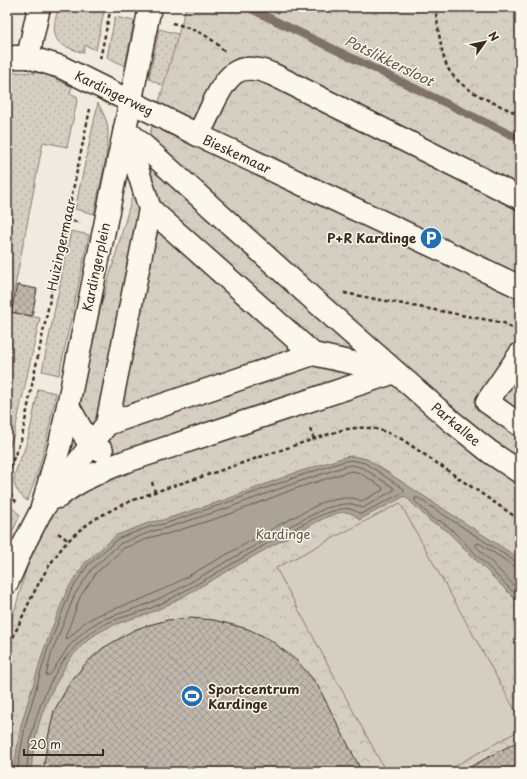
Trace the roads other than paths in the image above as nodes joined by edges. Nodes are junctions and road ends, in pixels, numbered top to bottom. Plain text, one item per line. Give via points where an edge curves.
1 (39, 7) edge
2 (149, 12) edge
3 (28, 57) junction
4 (7, 59) edge
5 (131, 101) junction
6 (125, 129) junction
7 (198, 135) junction
8 (520, 198) edge
9 (150, 209) junction
10 (520, 287) edge
11 (329, 313) junction
12 (313, 354) junction
13 (520, 354) edge
14 (348, 361) junction
15 (395, 372) junction
16 (322, 396) junction
17 (68, 406) junction
18 (106, 424) junction
19 (520, 425) edge
20 (90, 445) junction
21 (124, 462) junction
22 (520, 472) edge
23 (41, 511) junction
24 (7, 583) edge

1 - 3 street
2 - 5 street
3 - 4 street, Kardingerweg
3 - 5 street, Kardingerweg via 61,67
5 - 6 street, Kardingerplein
5 - 7 street, Kardingerweg
6 - 9 street, Kardingerplein
6 - 11 street
6 - 17 street, Kardingerplein
7 - 8 street, Bieskemaar via 228,78 239,70 255,68 274,75
7 - 10 street, Bieskemaar
9 - 12 street
9 - 18 street, Kardingerplein
11 - 14 street
11 - 15 street
12 - 14 street
12 - 18 street
13 - 19 street via 487,402
14 - 15 street
14 - 16 street
15 - 16 street
15 - 22 street, Parkallee via 470,437
16 - 21 street
17 - 20 street
17 - 23 street, Kardingerplein
18 - 20 street, Kardingerplein
20 - 21 street
20 - 23 street, Kardingerplein
21 - 23 street via 79,482
23 - 24 street

